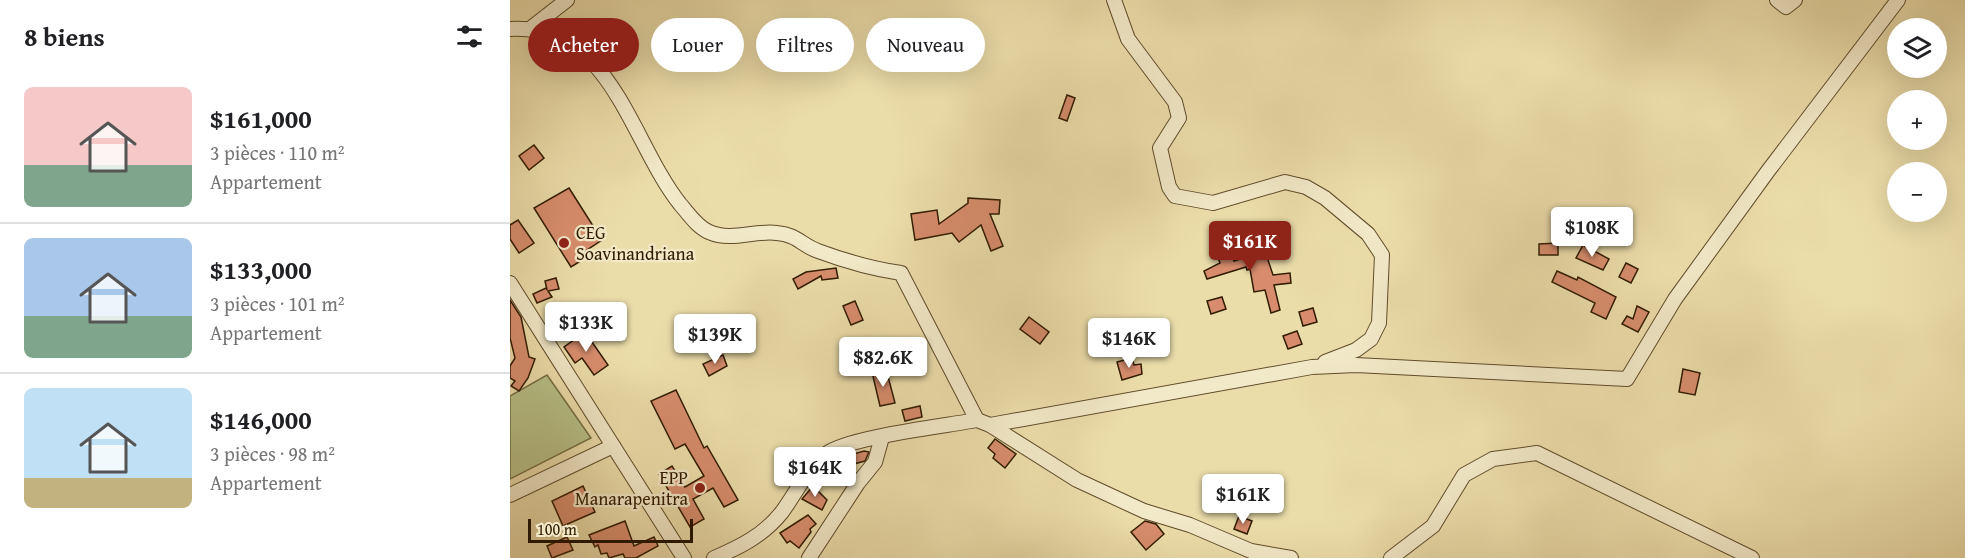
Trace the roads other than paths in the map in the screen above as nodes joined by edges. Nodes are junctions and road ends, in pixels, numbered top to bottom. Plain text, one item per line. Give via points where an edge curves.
1 (567, 0) edge
2 (1114, 0) edge
3 (1777, 0) edge
4 (1795, 0) edge
5 (1898, 0) edge
6 (544, 18) edge
7 (528, 28) edge
8 (510, 29) edge
9 (600, 72) edge
10 (510, 283) edge
11 (1312, 367) junction
12 (983, 422) junction
13 (882, 437) junction
14 (613, 446) junction
15 (510, 495) edge
16 (684, 558) edge
17 (714, 558) edge
18 (809, 558) edge
19 (1291, 558) edge
20 (1391, 558) edge
21 (1752, 558) edge

1 - 6 street
2 - 11 street via 1128,39 1175,102 1179,118 1160,148 1169,187 1175,196 1213,203 1285,182 1306,187 1368,234 1382,255 1379,323 1371,339 1356,350
3 - 4 street via 1786,7
5 - 11 street via 1688,281 1627,379 1356,364
7 - 8 street
9 - 12 street via 612,84 664,183 709,232 729,237 776,232 798,237 814,250 870,269 901,273
10 - 14 street
11 - 12 street
12 - 13 street
12 - 19 street via 1077,480 1144,511 1251,550
13 - 17 street via 827,453 811,469 781,514 760,534
13 - 18 street via 875,462
14 - 15 street
14 - 16 street
20 - 21 street via 1433,526 1464,475 1493,459 1537,453

